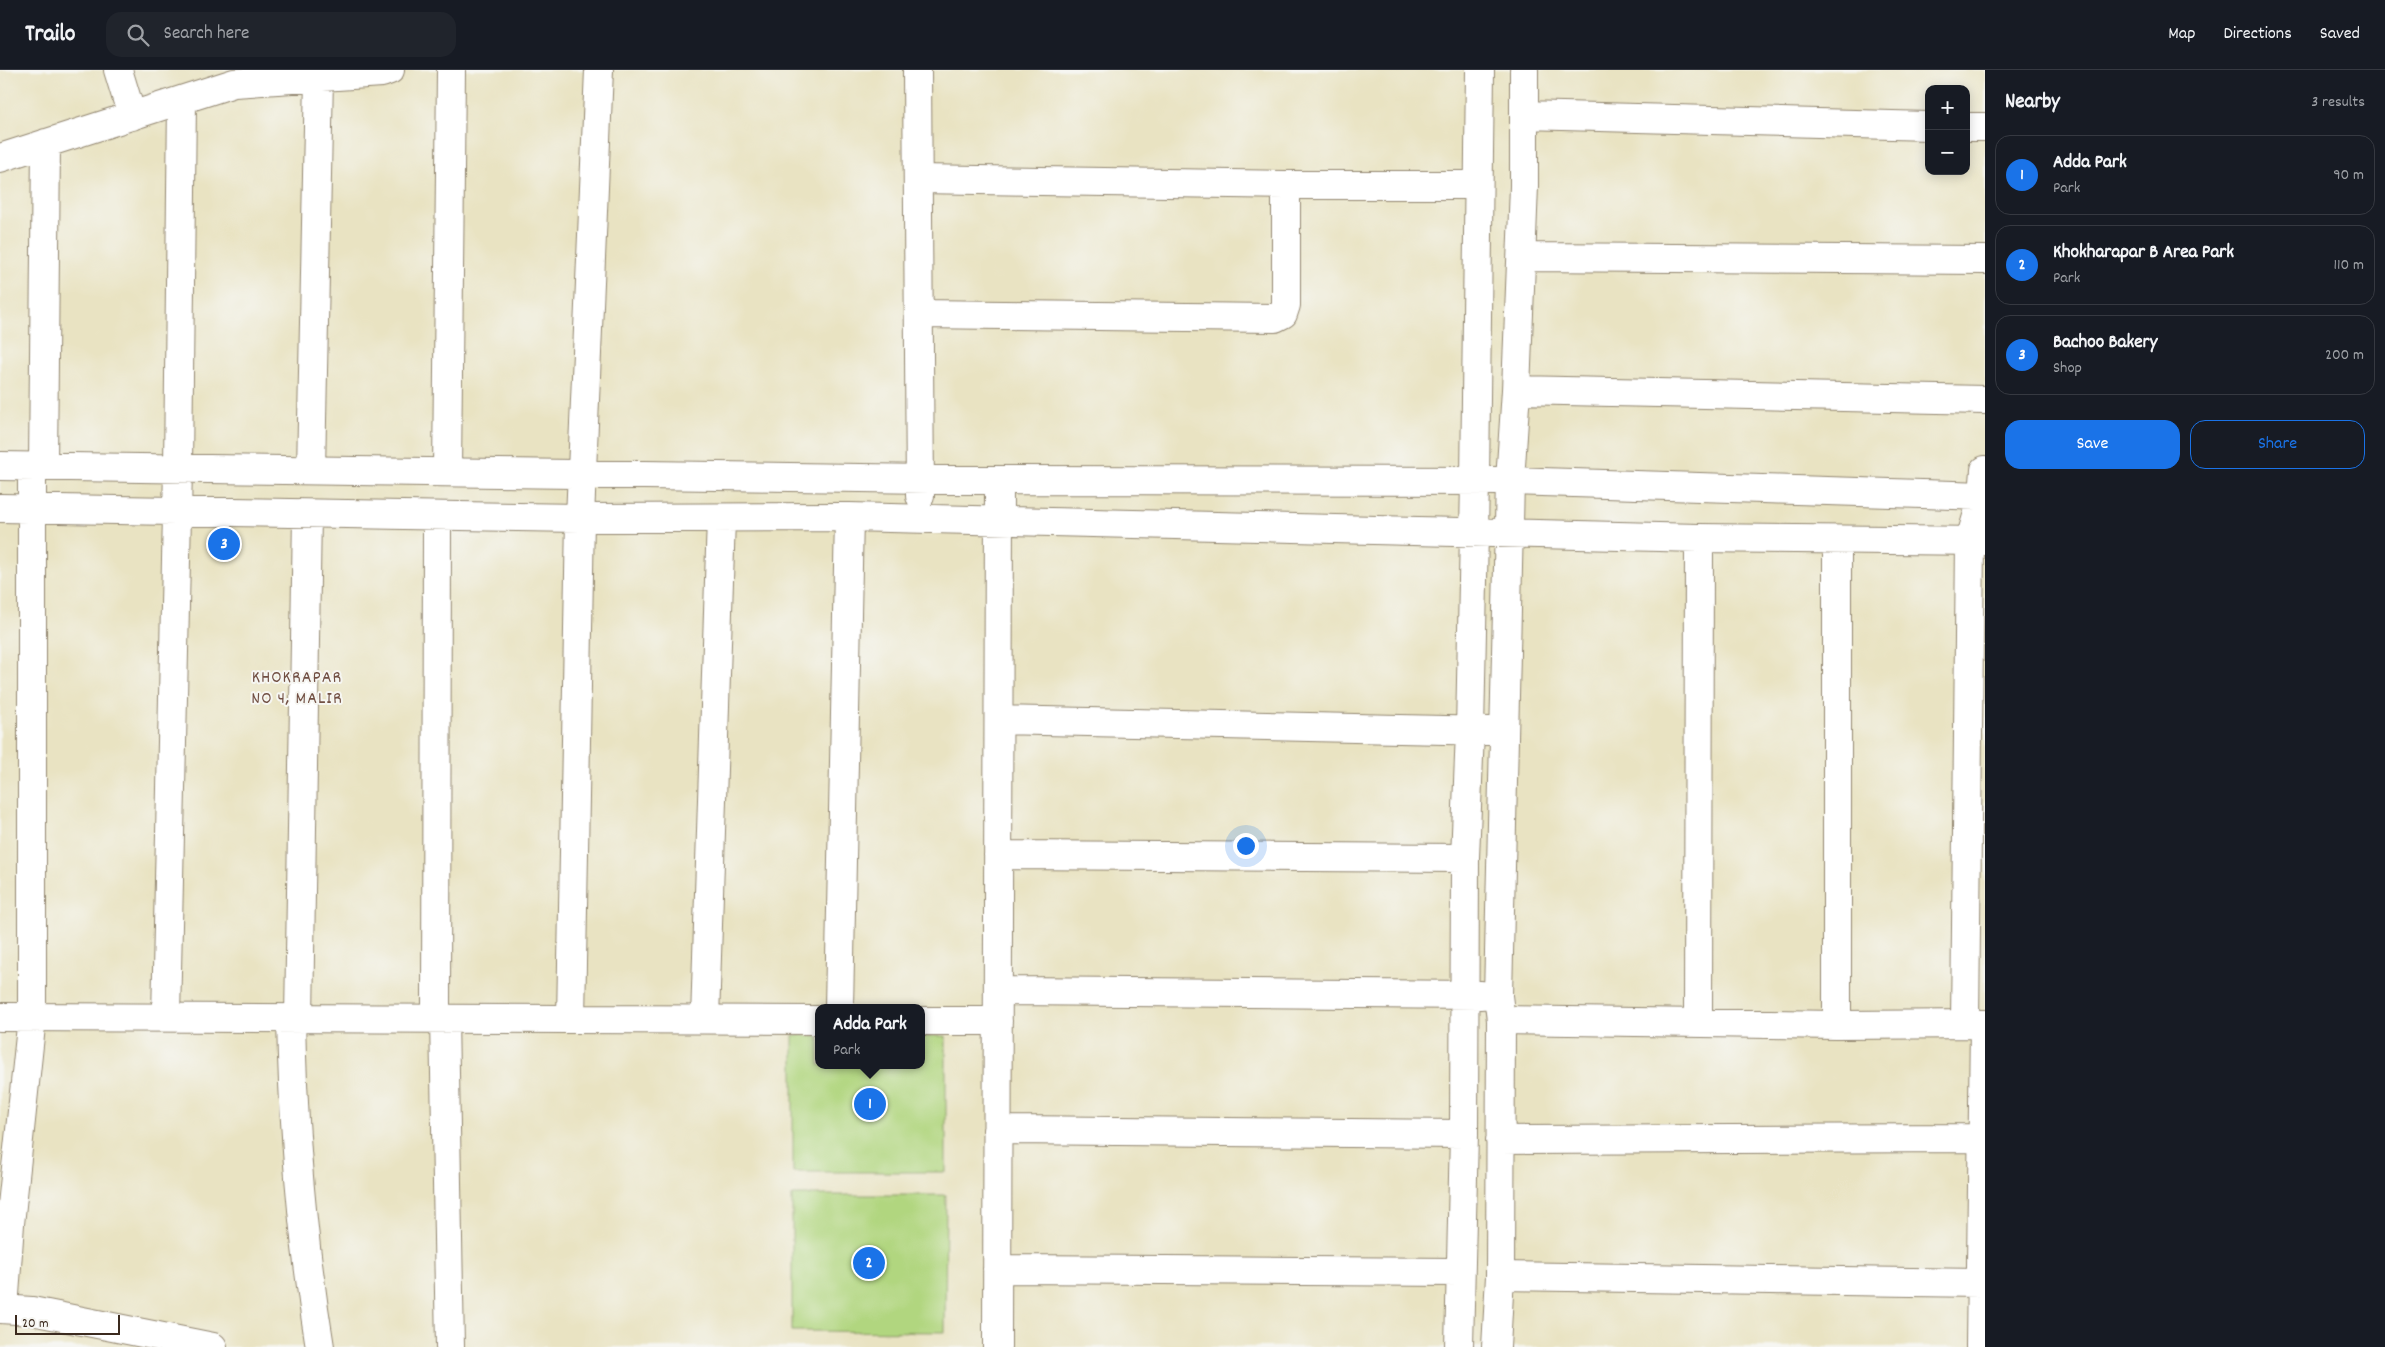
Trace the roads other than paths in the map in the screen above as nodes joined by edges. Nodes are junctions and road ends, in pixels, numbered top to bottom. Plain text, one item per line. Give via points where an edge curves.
1 (118, 70) edge
2 (390, 70) edge
3 (451, 70) edge
4 (598, 70) edge
5 (917, 70) edge
6 (1480, 70) edge
7 (1524, 70) edge
8 (261, 76) edge
9 (319, 77) junction
10 (182, 100) junction
11 (1525, 115) junction
12 (132, 116) junction
13 (1925, 126) edge
14 (1970, 127) edge
15 (1985, 127) edge
16 (46, 143) junction
17 (0, 158) edge
18 (918, 179) junction
19 (1286, 185) junction
20 (1477, 185) junction
21 (1522, 257) junction
22 (1985, 260) edge
23 (919, 314) junction
24 (1516, 390) junction
25 (1985, 400) edge
26 (0, 466) edge
27 (37, 466) junction
28 (178, 468) junction
29 (310, 470) junction
30 (447, 472) junction
31 (582, 473) junction
32 (920, 479) junction
33 (999, 480) junction
34 (1475, 481) junction
35 (1510, 481) junction
36 (1984, 488) edge
37 (0, 508) edge
38 (32, 508) junction
39 (177, 512) junction
40 (307, 514) junction
41 (437, 516) junction
42 (849, 516) junction
43 (580, 518) junction
44 (721, 518) junction
45 (920, 518) junction
46 (1000, 521) junction
47 (1474, 533) junction
48 (1508, 533) junction
49 (1699, 538) junction
50 (1837, 540) junction
51 (1978, 540) edge
52 (999, 720) junction
53 (1470, 731) junction
54 (1503, 731) junction
55 (998, 855) junction
56 (1465, 858) junction
57 (998, 992) junction
58 (1464, 993) junction
59 (840, 1004) edge
60 (1499, 1008) junction
61 (0, 1017) edge
62 (32, 1017) junction
63 (166, 1017) junction
64 (295, 1018) junction
65 (440, 1018) junction
66 (572, 1019) junction
67 (704, 1019) junction
68 (815, 1020) edge
69 (925, 1021) edge
70 (998, 1021) junction
71 (1698, 1022) junction
72 (1978, 1024) edge
73 (1836, 1025) junction
74 (997, 1130) junction
75 (1464, 1134) junction
76 (1982, 1138) junction
77 (1500, 1140) junction
78 (997, 1269) junction
79 (1460, 1272) junction
80 (1500, 1276) junction
81 (1981, 1283) junction
82 (2, 1309) edge
83 (213, 1347) edge
84 (320, 1347) edge
85 (450, 1347) edge
86 (997, 1347) edge
87 (1459, 1347) edge
88 (1496, 1347) edge
89 (1980, 1347) edge

1 - 12 street
2 - 9 street
3 - 30 street
4 - 31 street
5 - 18 street
6 - 20 street
7 - 11 street
8 - 9 street
8 - 10 street
9 - 29 street
10 - 12 street
10 - 28 street
11 - 13 street
11 - 21 street
12 - 16 street
14 - 15 street
16 - 17 street
16 - 27 street
18 - 19 street
18 - 23 street
19 - 20 street
19 - 23 street via 1286,305 1283,314 1275,318
20 - 34 street
21 - 22 street
21 - 24 street
23 - 32 street
24 - 25 street
24 - 35 street
26 - 27 street
27 - 28 street
27 - 38 street
28 - 29 street
28 - 39 street
29 - 30 street
30 - 31 street
31 - 32 street
31 - 43 street
32 - 33 street
32 - 45 street
33 - 34 street
33 - 46 street
34 - 35 street
34 - 47 street
35 - 36 street
35 - 48 street
36 - 51 street
37 - 38 street
38 - 39 street
38 - 62 street
39 - 40 street
39 - 63 street
40 - 41 street
40 - 64 street
41 - 43 street
41 - 65 street
42 - 44 street
42 - 45 street
42 - 59 street
43 - 44 street
43 - 66 street
44 - 67 street
45 - 46 street
46 - 47 street
46 - 52 street
47 - 48 street
47 - 53 street
48 - 49 street
48 - 54 street
49 - 50 street
49 - 71 street
50 - 51 street
50 - 73 street
51 - 72 street
52 - 53 street
52 - 55 street
53 - 54 street
53 - 56 street
54 - 60 street
55 - 56 street
55 - 57 street
56 - 58 street
57 - 58 street
57 - 70 street
58 - 60 street
58 - 75 street
60 - 71 street
60 - 77 street
61 - 62 street
62 - 63 street
62 - 82 street
63 - 64 street
64 - 65 street
64 - 84 street via 292,1103
65 - 66 street
65 - 85 street
66 - 67 street
67 - 68 street
69 - 70 street
70 - 74 street
71 - 73 street
72 - 73 street
72 - 76 street
74 - 75 street
74 - 78 street
75 - 79 street
76 - 77 street
76 - 81 street
77 - 80 street
78 - 79 street
78 - 86 street
79 - 87 street
80 - 81 street
80 - 88 street
81 - 89 street
82 - 83 street via 32,1311

